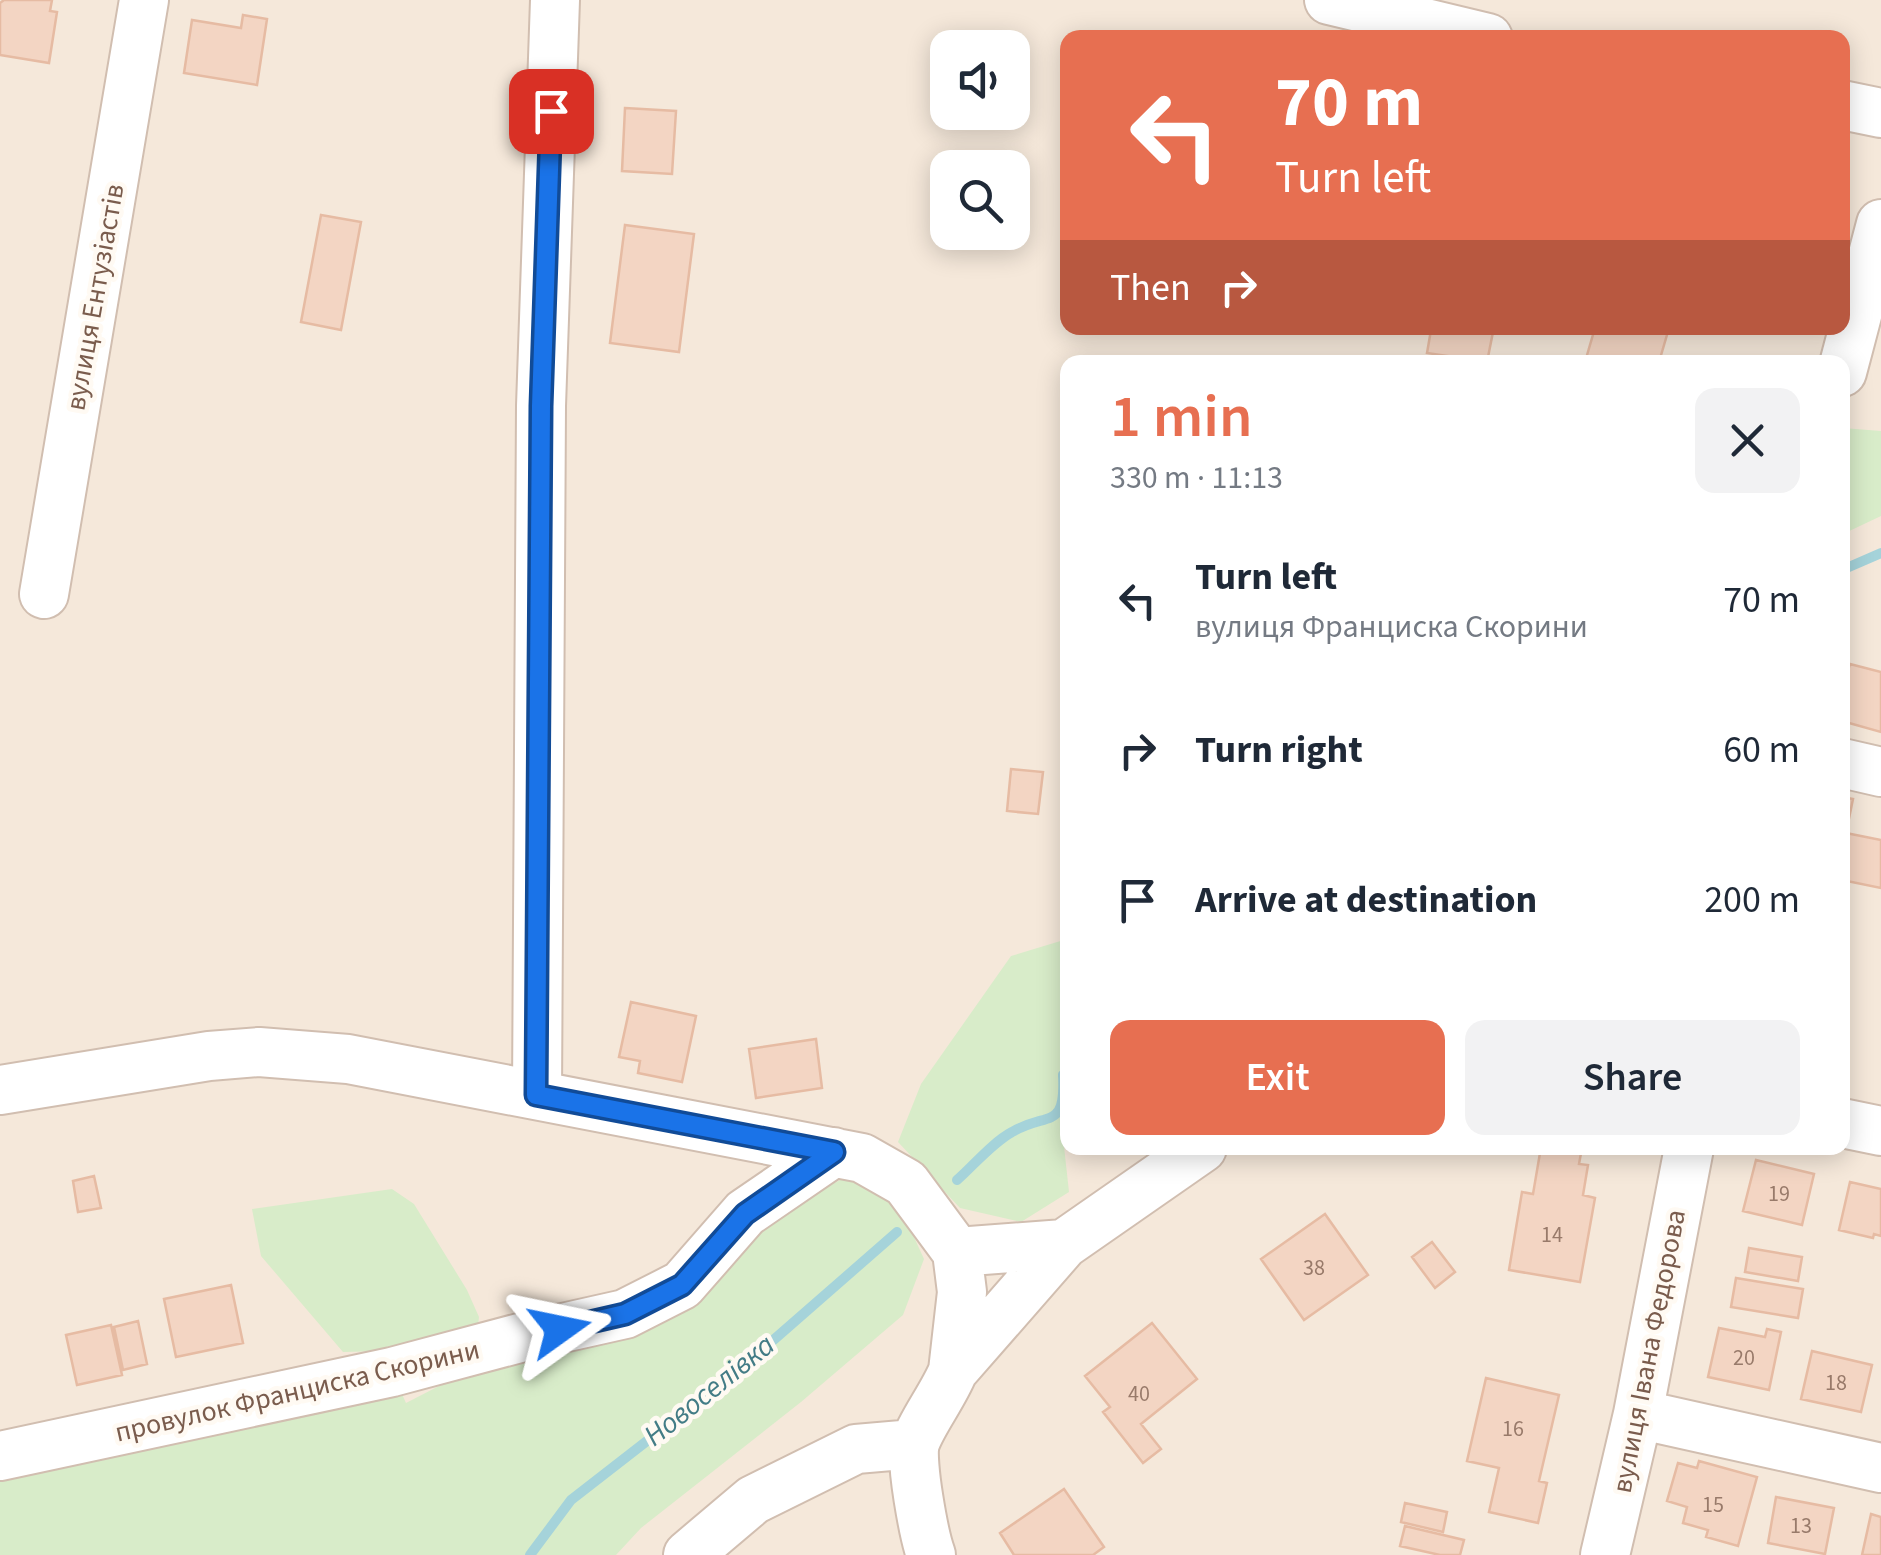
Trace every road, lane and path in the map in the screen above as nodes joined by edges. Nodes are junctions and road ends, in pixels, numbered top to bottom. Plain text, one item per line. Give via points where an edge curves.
1 (144, 0) edge
2 (554, 0) edge
3 (1328, 0) edge
4 (1474, 27) edge
5 (1850, 107) edge
6 (1881, 113) edge
7 (1881, 224) edge
8 (1846, 355) edge
9 (44, 594) dead end
10 (1850, 765) edge
11 (1881, 772) edge
12 (0, 1090) edge
13 (536, 1095) junction
14 (1850, 1125) edge
15 (1881, 1131) edge
16 (834, 1152) junction
17 (1192, 1155) edge
18 (1688, 1155) edge
19 (1064, 1244) junction
20 (957, 1252) junction
21 (953, 1372) junction
22 (1638, 1414) junction
23 (914, 1444) junction
24 (0, 1456) edge
25 (1881, 1468) edge
26 (688, 1555) edge
27 (931, 1555) edge
28 (1605, 1555) edge

1 - 9 street, вулиця Ентузіастів
2 - 13 street via 541,406
3 - 4 street
5 - 6 street
7 - 8 street
10 - 11 street
12 - 13 street via 259,1052 348,1059
13 - 16 street
14 - 15 street
16 - 20 street via 862,1158 906,1183
16 - 24 street, провулок Франциска Скорини via 745,1214 682,1285 625,1314
17 - 19 street
18 - 22 street, вулиця Івана Федорова
19 - 20 street
19 - 21 street
20 - 21 street via 962,1292
21 - 23 street
22 - 25 street
22 - 28 street, вулиця Івана Федорова
23 - 26 street via 839,1457 753,1500
23 - 27 street

